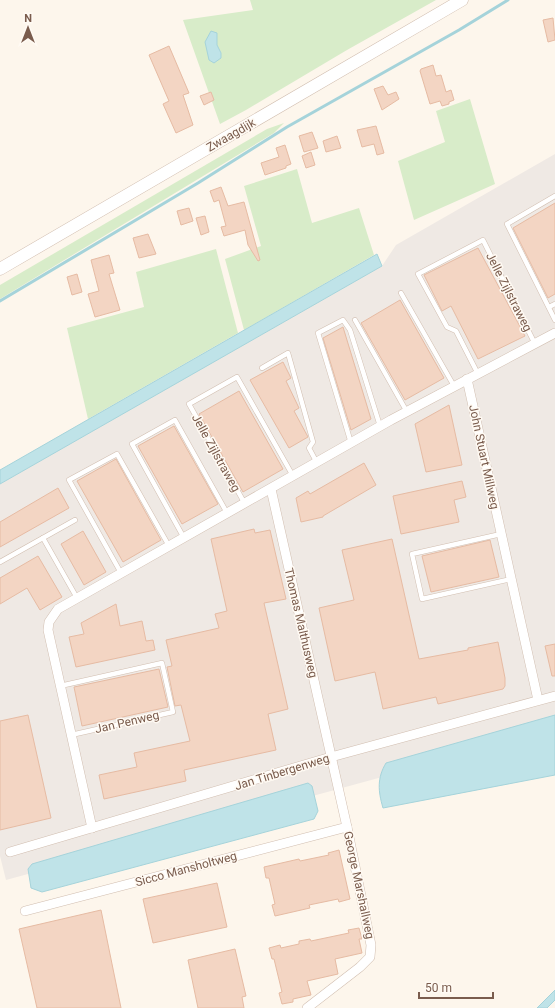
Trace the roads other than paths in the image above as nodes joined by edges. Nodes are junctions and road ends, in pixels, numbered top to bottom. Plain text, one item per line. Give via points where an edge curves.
1 (462, 0) edge
2 (555, 196) edge
3 (0, 269) edge
4 (401, 293) dead end
5 (555, 304) edge
6 (549, 307) junction
7 (355, 320) dead end
8 (555, 320) edge
9 (555, 333) edge
10 (535, 344) junction
11 (262, 368) dead end
12 (478, 374) junction
13 (467, 379) junction
14 (454, 386) junction
15 (407, 412) junction
16 (380, 426) junction
17 (351, 443) junction
18 (317, 463) junction
19 (293, 476) junction
20 (271, 489) junction
21 (245, 504) junction
22 (227, 513) junction
23 (75, 520) dead end
24 (501, 534) junction
25 (43, 538) junction
26 (184, 538) junction
27 (169, 546) junction
28 (0, 562) edge
29 (121, 573) junction
30 (511, 579) junction
31 (77, 598) junction
32 (60, 686) junction
33 (555, 696) edge
34 (538, 700) junction
35 (71, 735) junction
36 (331, 757) junction
37 (347, 827) junction
38 (92, 828) junction
39 (10, 852) dead end
40 (25, 911) dead end
41 (307, 1008) edge

1 - 3 street, Zwaagdijk
2 - 6 lane via 507,224
4 - 14 lane
5 - 6 lane
6 - 8 lane
7 - 15 lane
9 - 10 street, Jelle Zijlstraweg
10 - 12 street, Jelle Zijlstraweg
10 - 12 lane, Jelle Zijlstraweg via 483,240 418,274 447,326 456,332
11 - 18 lane via 288,353 313,442 309,448
12 - 13 street, Jelle Zijlstraweg
13 - 14 street, Jelle Zijlstraweg
13 - 24 street, John Stuart Millweg
14 - 15 street, Jelle Zijlstraweg
15 - 16 street, Jelle Zijlstraweg
16 - 17 street, Jelle Zijlstraweg
16 - 17 lane via 350,330 343,320 318,333
17 - 18 street, Jelle Zijlstraweg
18 - 19 street, Jelle Zijlstraweg
19 - 20 street, Jelle Zijlstraweg
19 - 21 lane, Jelle Zijlstraweg via 237,377 189,404
20 - 21 street, Jelle Zijlstraweg
20 - 36 street, Thomas Malthusweg
21 - 22 street, Jelle Zijlstraweg
22 - 26 street, Jelle Zijlstraweg
22 - 26 lane, Jelle Zijlstraweg via 175,420 132,444
23 - 25 lane
24 - 30 street, John Stuart Millweg
24 - 30 lane via 412,554 422,599
25 - 28 lane
25 - 31 lane
26 - 27 street, Jelle Zijlstraweg
27 - 29 street, Jelle Zijlstraweg
27 - 29 lane via 117,454 69,480
29 - 31 street, Jelle Zijlstraweg
30 - 34 street, John Stuart Millweg
31 - 32 street, Jelle Zijlstraweg via 58,609 49,622 48,630
32 - 35 street
32 - 35 lane, Jan Penweg via 162,663 172,705 173,712
33 - 34 street, Jan Tinbergenweg
34 - 36 street, Jan Tinbergenweg
35 - 38 street
36 - 37 street, George Marshallweg
36 - 38 street, Jan Tinbergenweg
37 - 40 street, Sicco Mansholtweg
37 - 41 street, George Marshallweg via 371,945 370,957
38 - 39 street, Jan Tinbergenweg

